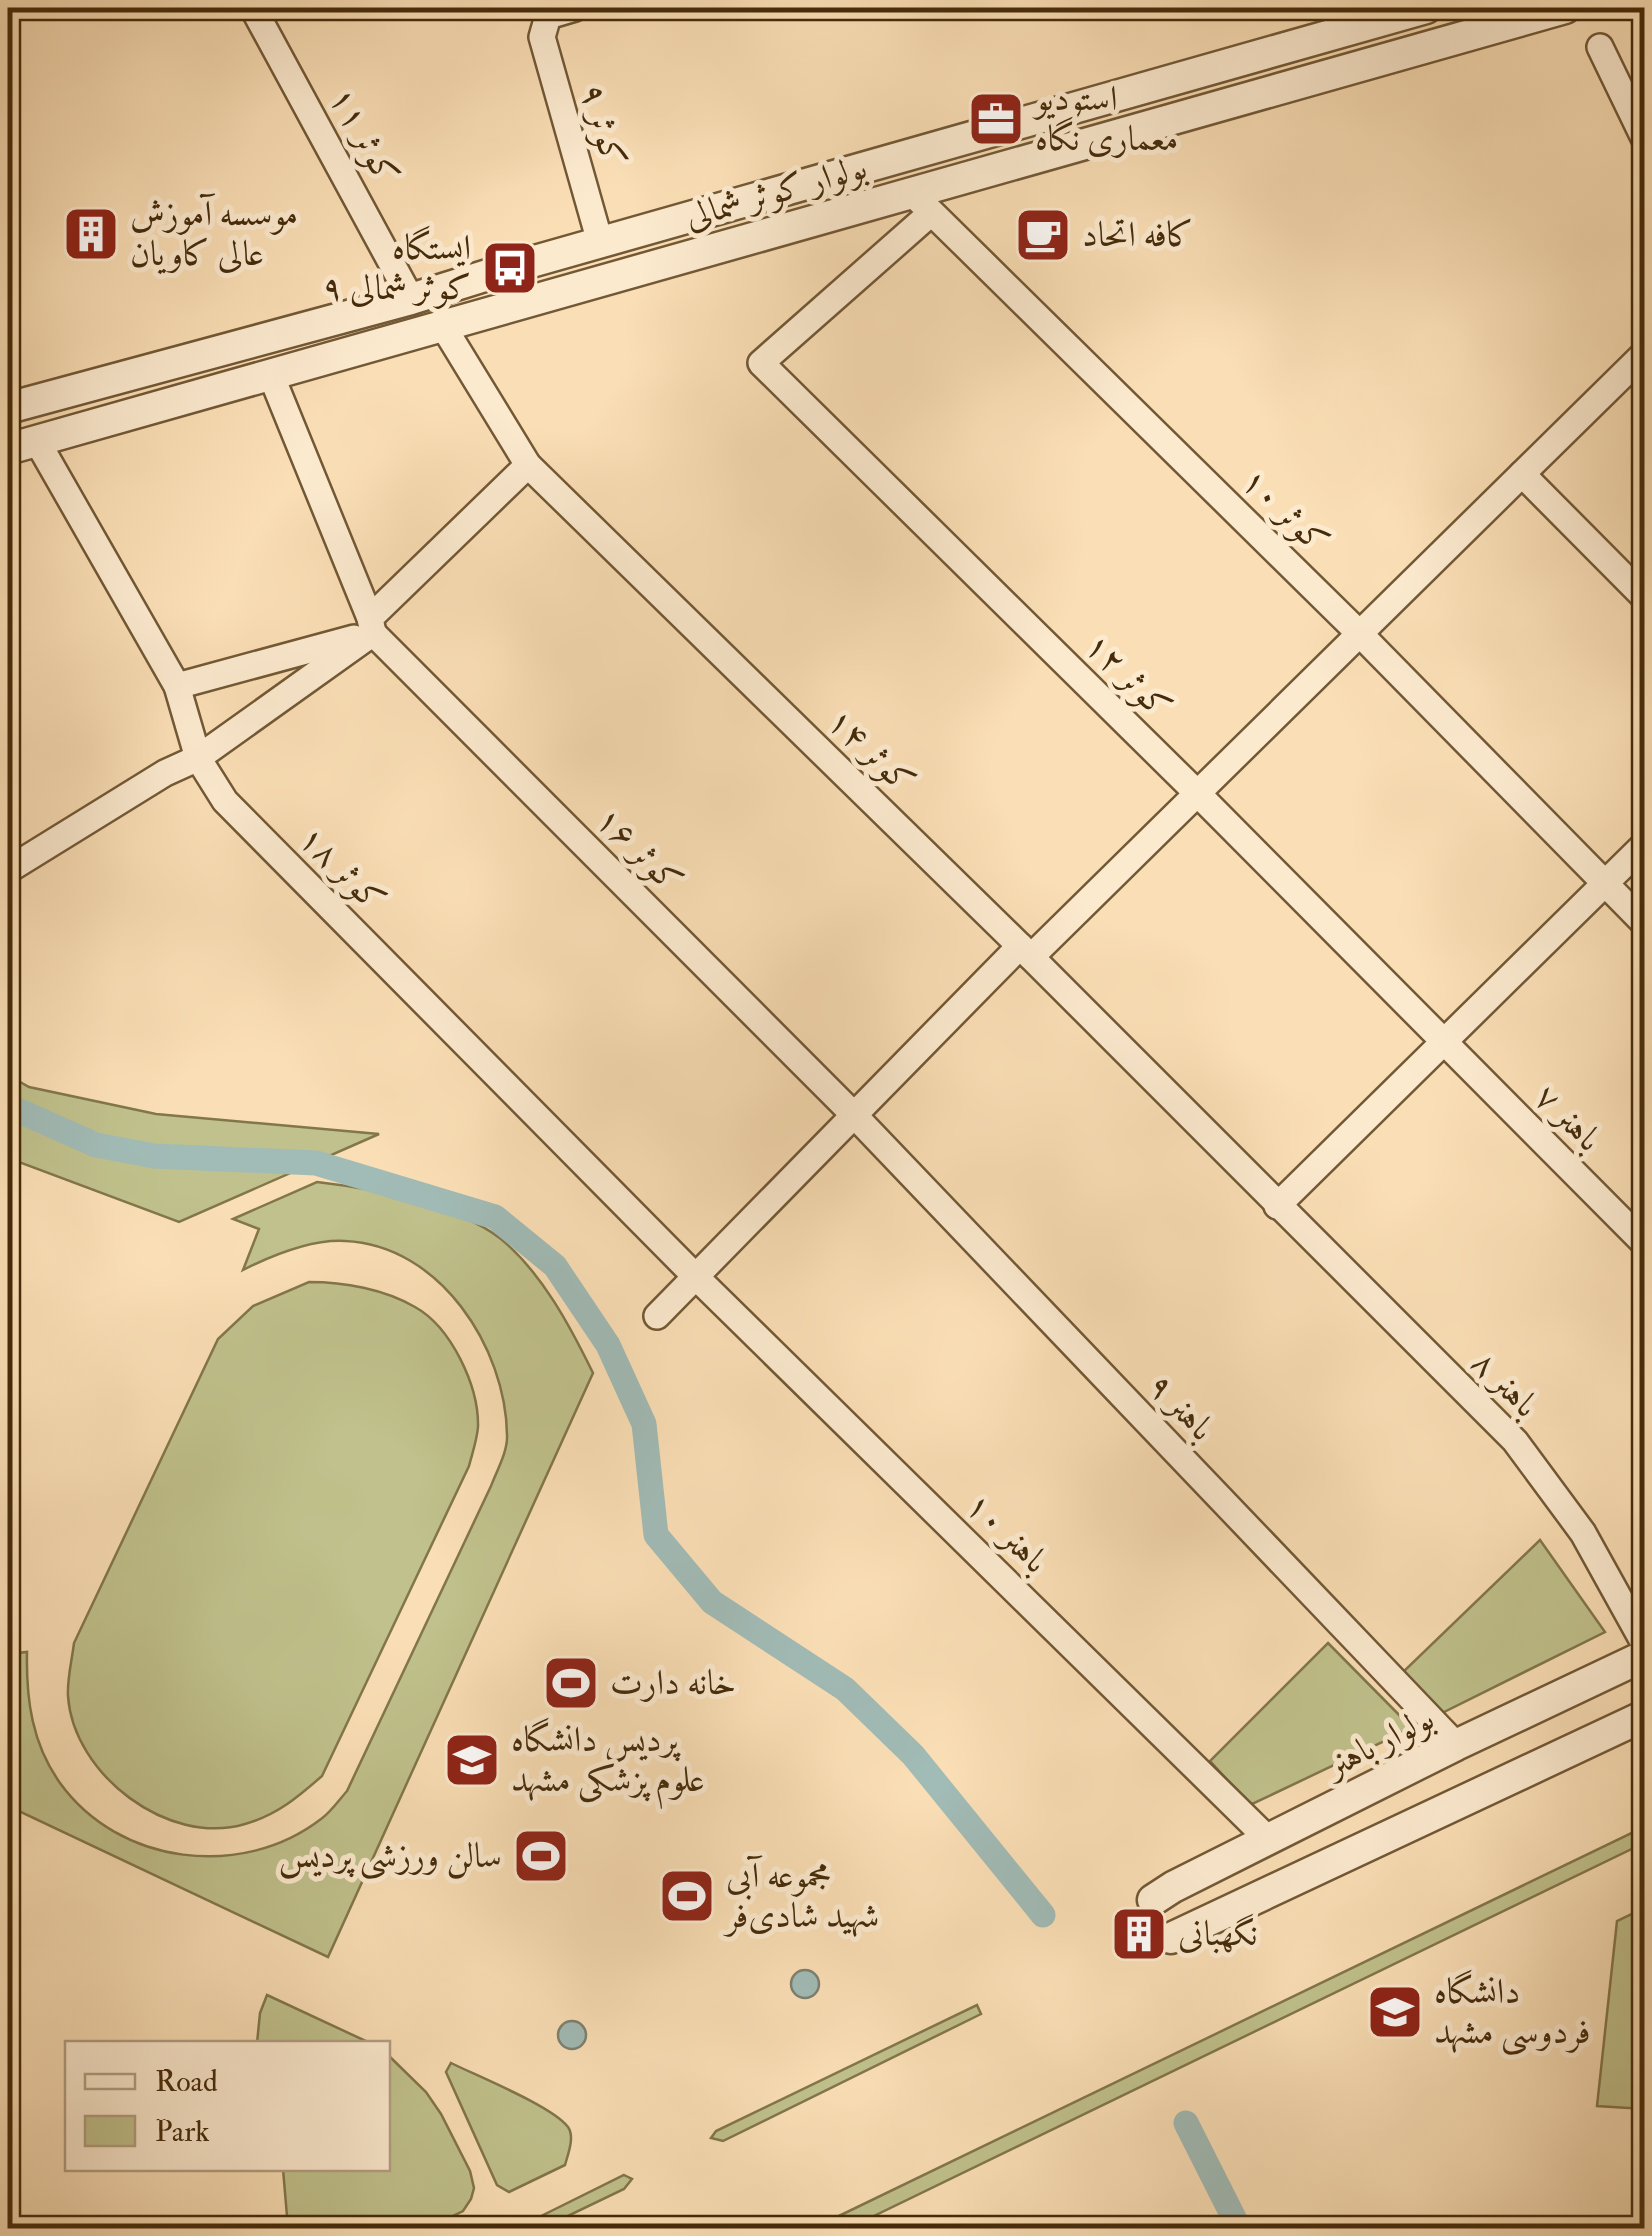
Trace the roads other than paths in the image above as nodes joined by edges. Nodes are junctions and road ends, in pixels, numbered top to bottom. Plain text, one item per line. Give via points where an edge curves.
1 (254, 8) edge
2 (574, 8) edge
3 (1565, 8) edge
4 (1412, 9) edge
5 (1600, 47) dead end
6 (1644, 138) edge
7 (776, 192) junction
8 (921, 203) junction
9 (665, 224) junction
10 (790, 227) junction
11 (600, 242) junction
12 (671, 261) junction
13 (411, 299) junction
14 (443, 326) junction
15 (1644, 354) edge
16 (271, 375) junction
17 (8, 408) edge
18 (37, 441) junction
19 (8, 450) edge
20 (528, 465) junction
21 (1522, 474) junction
22 (1644, 597) edge
23 (372, 625) junction
24 (1360, 634) junction
25 (177, 686) junction
26 (198, 758) junction
27 (1198, 794) junction
28 (1644, 845) edge
29 (8, 870) edge
30 (1605, 884) junction
31 (1644, 923) edge
32 (1025, 952) junction
33 (1442, 1042) junction
34 (855, 1116) junction
35 (1277, 1206) junction
36 (1644, 1243) edge
37 (696, 1277) junction
38 (657, 1316) dead end
39 (1644, 1643) edge
40 (1644, 1656) edge
41 (1644, 1716) edge
42 (1456, 1746) junction
43 (1269, 1840) junction

1 - 13 street, کوثر ۱۱
2 - 11 street, کوثر ۹ via 548,16 542,36
3 - 8 street, بولوار کوثر شمالی
4 - 7 street, بولوار کوثر شمالی
5 - 6 street
7 - 9 street, بولوار کوثر شمالی
7 - 10 street via 778,218
8 - 10 street, بولوار کوثر شمالی
8 - 24 street, کوثر ۱۰
8 - 27 street, کوثر ۱۲ via 761,363
9 - 11 street, بولوار کوثر شمالی
9 - 12 street via 673,235
10 - 12 street, بولوار کوثر شمالی
11 - 13 street, بولوار کوثر شمالی
12 - 14 street, بولوار کوثر شمالی
13 - 17 street, بولوار کوثر شمالی
14 - 16 street, بولوار کوثر شمالی
14 - 20 street, کوثر ۱۴
15 - 21 street
16 - 18 street, بولوار کوثر شمالی
16 - 23 street, کوثر ۱۶
18 - 19 street, بولوار کوثر شمالی
18 - 25 street, کوثر ۱۸
20 - 23 street
20 - 32 street, کوثر ۱۴
21 - 22 street
21 - 24 street
23 - 25 street
23 - 26 street
23 - 34 street, کوثر ۱۶
24 - 27 street
24 - 30 street, کوثر ۱۰
25 - 26 street, کوثر ۱۸
26 - 29 street
26 - 37 street, کوثر ۱۸ via 225,800
27 - 32 street
27 - 33 street, کوثر ۱۲
28 - 30 street
30 - 31 street, کوثر ۱۰
30 - 33 street
32 - 34 street
32 - 35 street, کوثر ۱۴
33 - 35 street
33 - 36 street, باهنر ۷
34 - 37 street
34 - 42 street, باهنر ۹
35 - 39 street, باهنر ۸ via 1515,1441 1583,1533
37 - 38 street
37 - 43 street, باهنر ۱۰
40 - 42 street, بولوار باهنر
41 - 43 street, بولوار باهنر via 1182,1933 1163,1894
42 - 43 street, بولوار باهنر

